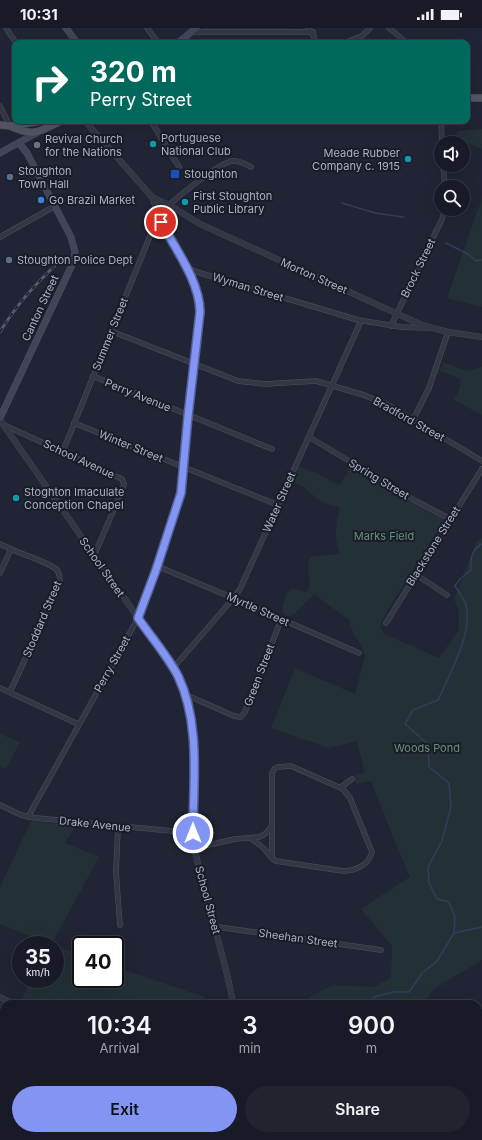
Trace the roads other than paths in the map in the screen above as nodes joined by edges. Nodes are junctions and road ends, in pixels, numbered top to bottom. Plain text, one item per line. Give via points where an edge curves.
1 (6, 28) edge
2 (66, 28) edge
3 (147, 28) edge
4 (308, 28) edge
5 (370, 28) edge
6 (389, 28) edge
7 (194, 30) edge
8 (292, 30) edge
9 (312, 32) junction
10 (14, 40) edge
11 (75, 40) edge
12 (156, 40) edge
13 (182, 40) edge
14 (315, 40) edge
15 (352, 40) edge
16 (403, 40) edge
17 (470, 98) edge
18 (482, 98) edge
19 (0, 106) edge
20 (23, 124) edge
21 (37, 124) edge
22 (55, 124) edge
23 (88, 124) edge
24 (153, 124) edge
25 (441, 124) edge
26 (0, 125) edge
27 (10, 126) junction
28 (26, 135) junction
29 (442, 136) edge
30 (19, 142) junction
31 (0, 153) edge
32 (27, 153) junction
33 (179, 167) dead end
34 (251, 167) dead end
35 (152, 197) junction
36 (169, 205) junction
37 (55, 206) junction
38 (443, 216) edge
39 (159, 218) junction
40 (0, 238) edge
41 (185, 267) junction
42 (396, 313) junction
43 (361, 321) junction
44 (391, 326) junction
45 (428, 328) junction
46 (111, 331) junction
47 (448, 332) junction
48 (482, 338) edge
49 (194, 364) junction
50 (93, 376) junction
51 (332, 386) junction
52 (188, 416) junction
53 (414, 420) junction
54 (1, 421) edge
55 (74, 423) junction
56 (309, 437) junction
57 (272, 449) dead end
58 (63, 451) junction
59 (482, 461) edge
60 (183, 467) junction
61 (482, 469) edge
62 (278, 505) junction
63 (450, 519) junction
64 (0, 544) edge
65 (11, 549) junction
66 (94, 556) junction
67 (157, 566) junction
68 (0, 573) edge
69 (415, 574) junction
70 (448, 595) dead end
71 (233, 598) junction
72 (138, 618) junction
73 (281, 620) junction
74 (386, 623) dead end
75 (359, 652) dead end
76 (173, 668) junction
77 (0, 688) edge
78 (10, 692) junction
79 (184, 694) junction
80 (78, 724) junction
81 (352, 779) dead end
82 (341, 787) junction
83 (0, 805) edge
84 (28, 817) junction
85 (272, 825) junction
86 (118, 827) junction
87 (193, 833) junction
88 (250, 838) junction
89 (195, 848) junction
90 (272, 858) junction
91 (120, 925) dead end
92 (215, 928) junction
93 (381, 950) dead end
94 (232, 1000) edge

1 - 10 street
2 - 11 main road
3 - 12 street
4 - 9 street
5 - 15 street via 362,36
6 - 16 street
7 - 8 street
7 - 13 main road
8 - 9 street
9 - 14 street
17 - 18 main road
19 - 27 street
20 - 27 main road
21 - 28 main road via 27,129
22 - 28 main road
23 - 35 street
24 - 33 street
25 - 29 street
26 - 27 main road
27 - 28 main road
28 - 30 main road
28 - 32 main road
30 - 31 main road
30 - 32 main road, Canton Street
32 - 37 main road, Canton Street
34 - 36 street via 238,161 227,162
35 - 36 street, Morton Street
35 - 39 street
36 - 42 street, Morton Street via 216,232
37 - 40 street
37 - 54 main road, Canton Street via 73,242 74,259
38 - 42 street, Brock Street
39 - 41 street
39 - 46 street, Summer Street
41 - 43 street, Wyman Street
41 - 49 street, Perry Street via 195,287 200,307
42 - 44 street, Brock Street
42 - 45 street, Morton Street
43 - 44 street, Wyman Street
43 - 51 street, Water Street
44 - 45 street, Wyman Street
45 - 47 street, Morton Street
46 - 49 street, Bradford Street
46 - 50 street, Summer Street
47 - 48 street, Morton Street
47 - 53 street via 429,388
49 - 51 street, Bradford Street via 243,382 265,384 316,381
49 - 52 street, Perry Street
50 - 52 street, Perry Avenue
50 - 55 street, Summer Street
51 - 53 street, Bradford Street via 378,400
51 - 56 street, Water Street
52 - 57 street, Perry Avenue
52 - 60 street, Perry Street
53 - 59 street, Bradford Street
54 - 58 street, School Avenue
54 - 66 street, School Street
55 - 58 street, Summer Street
55 - 60 street, Winter Street
56 - 62 street, Water Street
56 - 63 street, Spring Street
58 - 66 street, School Avenue via 123,480 123,488
60 - 62 street, Winter Street
60 - 67 street, Perry Street via 181,493
61 - 63 street, Blackstone Street
62 - 71 street, Water Street via 243,583
63 - 69 street, Blackstone Street
64 - 65 street, Stoddard Street
65 - 68 street
65 - 78 street, Stoddard Street via 54,567 59,574 60,582
66 - 72 street, School Street
67 - 71 street, Myrtle Street
67 - 72 street, Perry Street
69 - 70 street
69 - 74 street, Blackstone Street
71 - 73 street, Myrtle Street
71 - 76 street, Water Street
72 - 76 street, School Street
72 - 80 street, Perry Street
73 - 75 street, Myrtle Street
73 - 79 street, Green Street via 241,717
76 - 79 street, School Street
77 - 78 street
78 - 80 street
79 - 87 street, School Street via 194,741
80 - 84 street, Perry Street
81 - 82 street
82 - 85 street via 291,766 275,768 272,773
82 - 90 street via 350,798 371,849 369,860 354,870 343,871 279,862
83 - 84 street, Drake Avenue
84 - 86 street, Drake Avenue
85 - 88 street via 265,834
85 - 90 street
86 - 87 street, Drake Avenue
86 - 91 street via 116,872
87 - 89 street, School Street
88 - 89 street
88 - 90 street
89 - 92 street, School Street
92 - 93 street, Sheehan Street
92 - 94 street, School Street via 224,956

